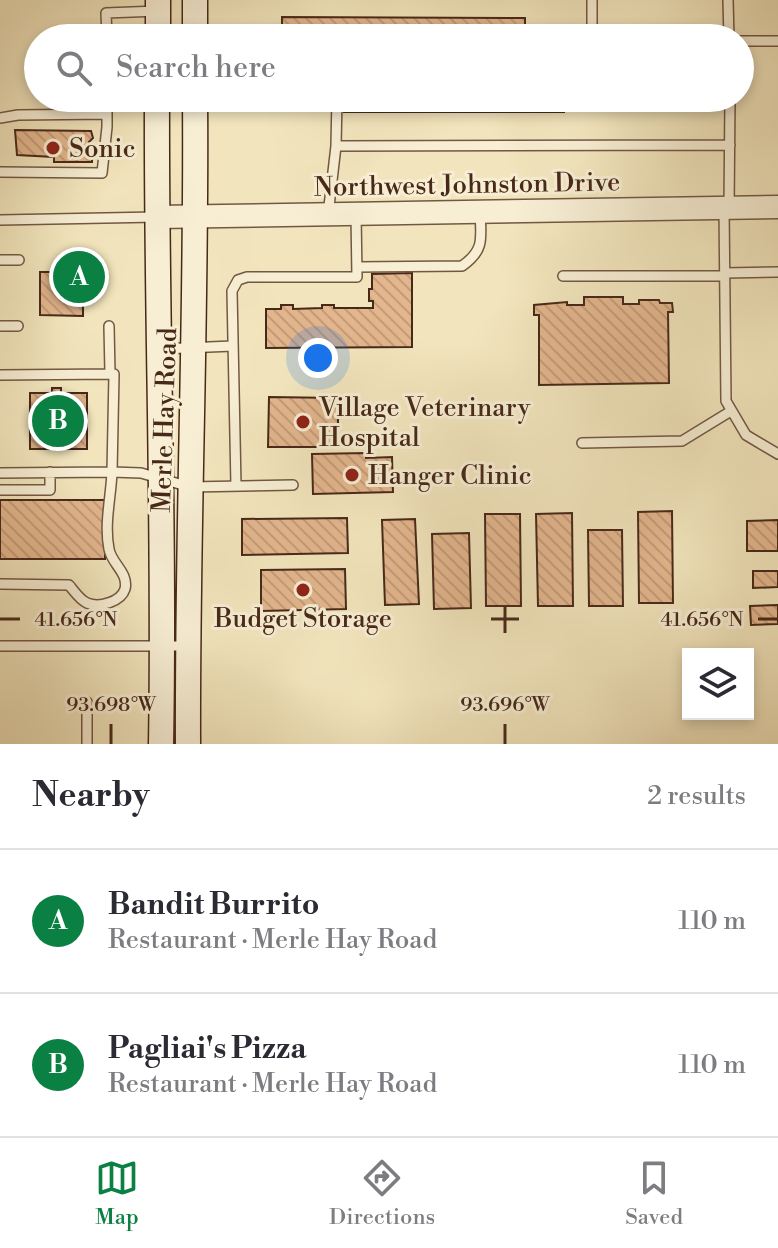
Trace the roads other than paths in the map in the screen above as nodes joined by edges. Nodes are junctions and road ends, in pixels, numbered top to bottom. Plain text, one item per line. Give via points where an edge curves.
1 (195, 0) edge
2 (592, 0) edge
3 (728, 0) edge
4 (158, 6) edge
5 (106, 24) edge
6 (195, 24) edge
7 (592, 24) edge
8 (729, 24) edge
9 (754, 41) edge
10 (778, 41) edge
11 (157, 112) edge
12 (195, 112) edge
13 (337, 112) edge
14 (730, 112) edge
15 (107, 114) joint
16 (0, 118) edge
17 (730, 145) junction
18 (336, 146) junction
19 (0, 172) edge
20 (778, 207) edge
21 (727, 208) junction
22 (480, 212) junction
23 (356, 214) junction
24 (328, 215) junction
25 (157, 217) junction
26 (195, 217) junction
27 (0, 220) edge
28 (0, 260) edge
29 (19, 260) dead end
30 (357, 267) junction
31 (778, 272) edge
32 (725, 274) junction
33 (563, 276) dead end
34 (0, 326) edge
35 (18, 326) dead end
36 (109, 326) dead end
37 (233, 346) junction
38 (194, 348) junction
39 (158, 349) junction
40 (110, 374) junction
41 (0, 375) edge
42 (731, 411) junction
43 (582, 443) dead end
44 (778, 454) edge
45 (50, 472) junction
46 (112, 472) junction
47 (0, 473) edge
48 (161, 478) junction
49 (293, 485) dead end
50 (236, 486) junction
51 (190, 487) junction
52 (0, 490) edge
53 (0, 584) edge
54 (0, 646) edge
55 (163, 646) junction
56 (189, 646) junction
57 (87, 702) dead end
58 (87, 744) edge
59 (161, 744) edge
60 (188, 744) edge

1 - 6 main road
2 - 7 lane
3 - 8 lane
4 - 5 lane via 106,13
9 - 10 lane
11 - 25 main road, Merle Hay Road
12 - 26 main road, Merle Hay Road
13 - 18 lane
14 - 17 lane
15 - 16 lane
15 - 19 lane via 102,173
17 - 18 lane
17 - 21 lane
18 - 24 lane
20 - 21 street, Northwest Johnston Drive
21 - 22 street, Northwest Johnston Drive
21 - 32 lane
22 - 23 street, Northwest Johnston Drive
22 - 30 lane via 481,241 476,256 462,266
23 - 24 street, Northwest Johnston Drive
23 - 30 lane
24 - 26 street, Northwest Johnston Drive
25 - 26 street, Northwest Johnston Drive
25 - 27 lane
25 - 39 main road, Merle Hay Road
26 - 38 main road, Merle Hay Road
28 - 29 lane
30 - 37 lane via 357,277 238,280 232,291
31 - 32 lane
32 - 33 lane
32 - 42 lane via 726,401
34 - 35 lane
36 - 40 lane
37 - 38 lane
37 - 50 lane
38 - 39 lane
38 - 51 main road, Merle Hay Road
39 - 48 main road, Merle Hay Road
40 - 41 lane
40 - 46 lane
42 - 43 lane via 682,441
42 - 44 lane via 746,435
45 - 46 lane
45 - 47 lane
45 - 52 lane via 50,490
46 - 48 lane
46 - 53 lane via 108,547 125,579 124,592 109,603 91,604 69,585
48 - 51 lane
48 - 55 main road, Merle Hay Road
49 - 50 lane
50 - 51 lane
51 - 56 main road, Merle Hay Road
54 - 55 lane
55 - 56 lane
55 - 59 main road, Merle Hay Road
56 - 60 main road, Merle Hay Road
57 - 58 lane

